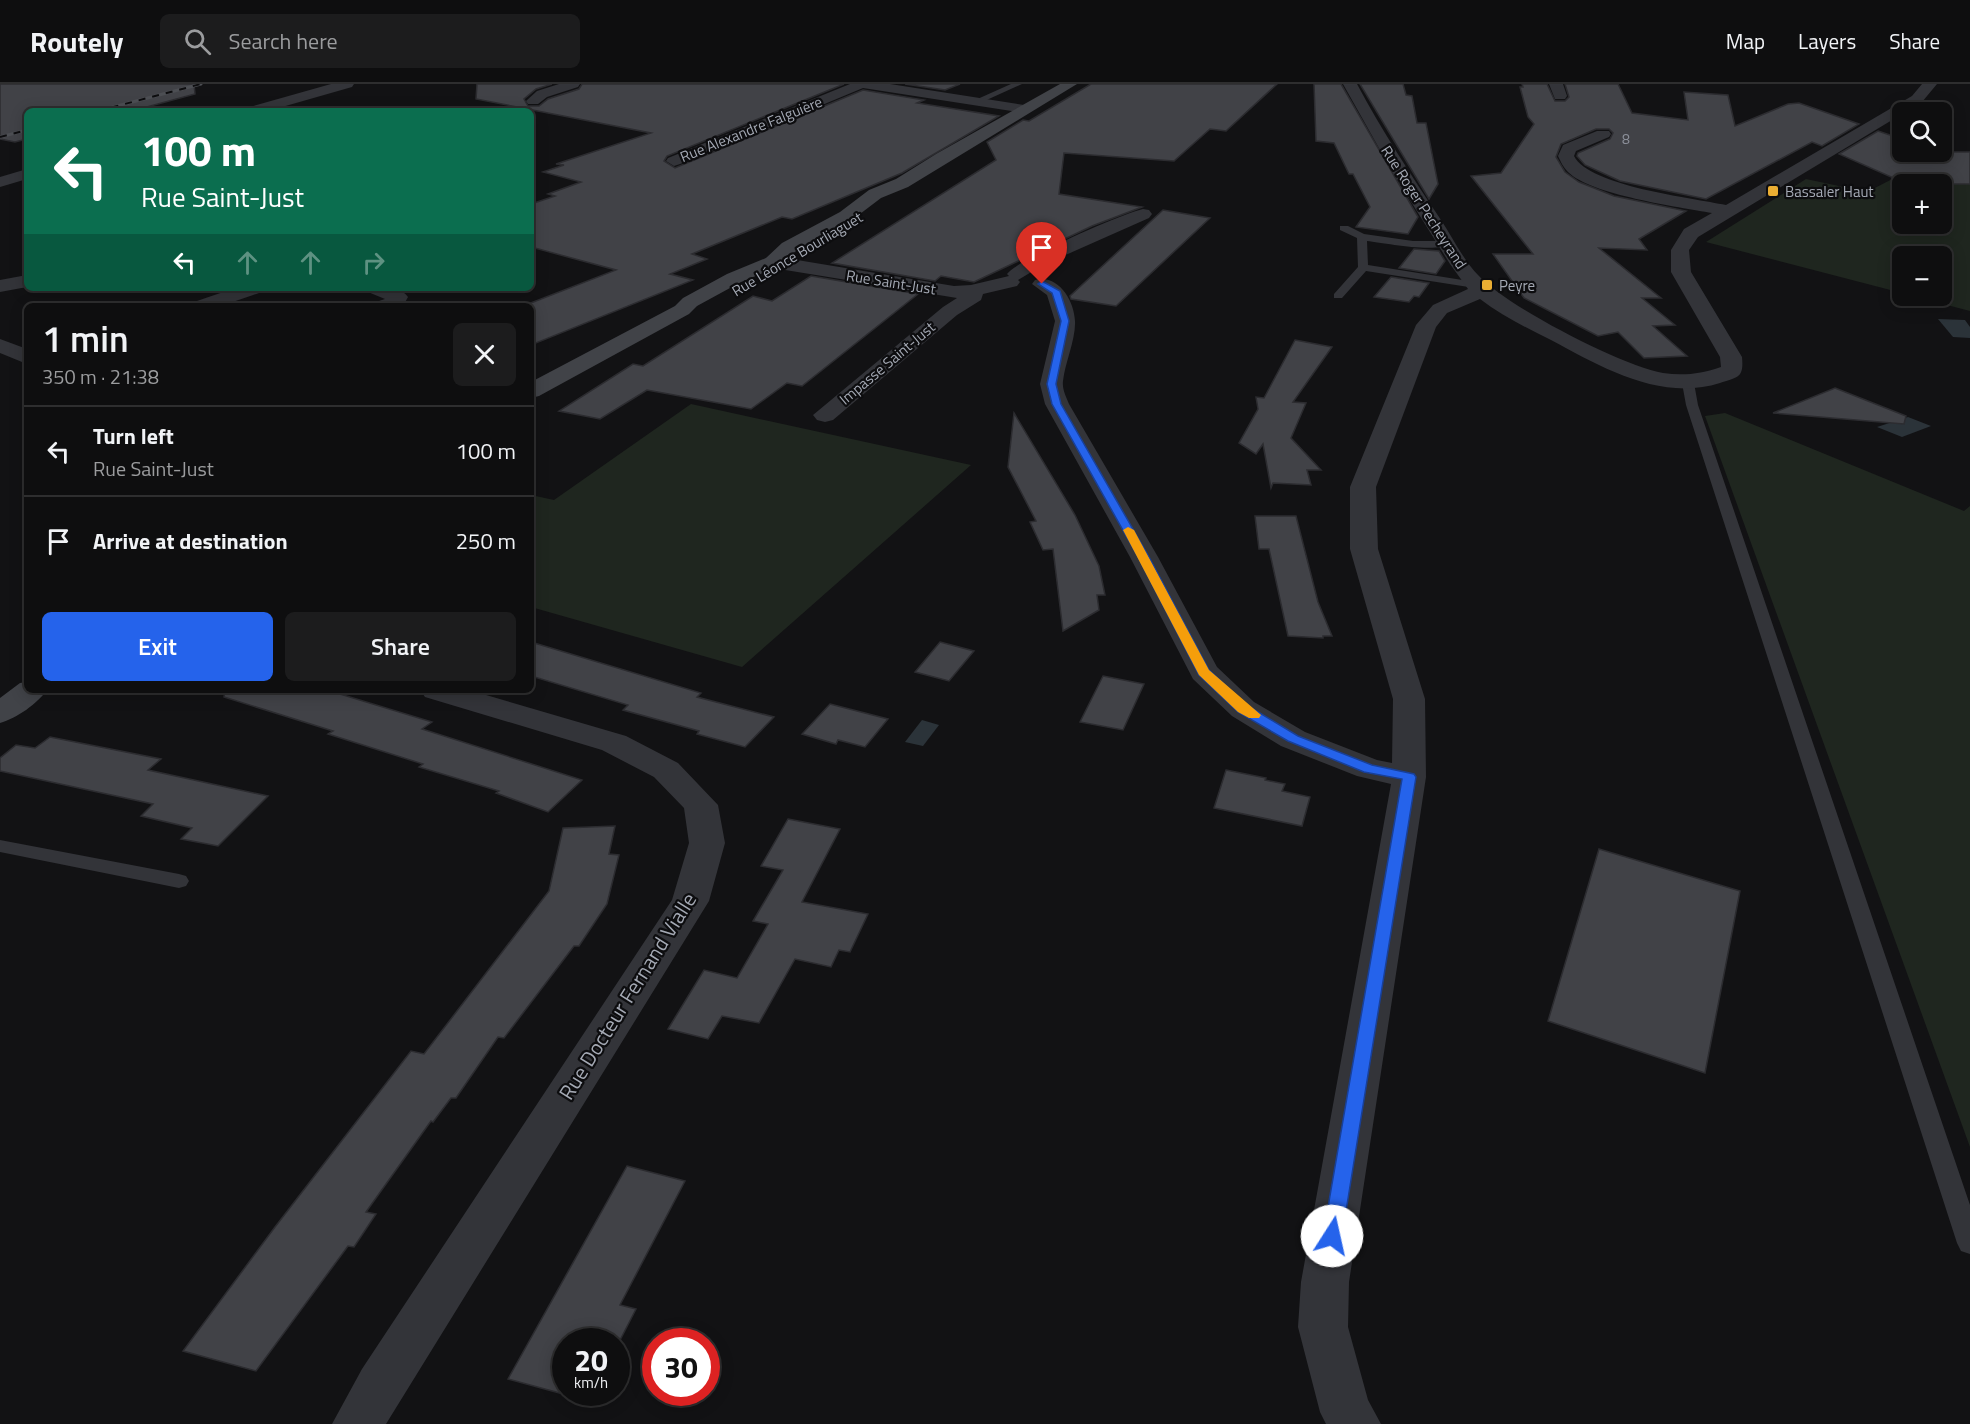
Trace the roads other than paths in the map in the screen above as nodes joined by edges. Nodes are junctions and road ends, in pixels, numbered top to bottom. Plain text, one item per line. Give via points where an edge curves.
1 (347, 84) edge
2 (573, 84) edge
3 (862, 84) edge
4 (983, 84) edge
5 (1018, 84) edge
6 (1070, 84) edge
7 (1350, 84) edge
8 (1930, 84) edge
9 (951, 98) junction
10 (533, 101) dead end
11 (977, 102) junction
12 (262, 108) edge
13 (1024, 109) junction
14 (1603, 134) dead end
15 (674, 161) dead end
16 (24, 175) edge
17 (0, 182) edge
18 (1729, 211) junction
19 (1143, 214) dead end
20 (1344, 228) dead end
21 (1362, 237) junction
22 (1447, 243) junction
23 (1051, 256) junction
24 (779, 263) junction
25 (1363, 267) junction
26 (1029, 280) junction
27 (24, 282) edge
28 (0, 286) edge
29 (1478, 287) junction
30 (937, 290) junction
31 (246, 291) edge
32 (383, 291) edge
33 (971, 291) junction
34 (1338, 296) dead end
35 (210, 303) edge
36 (393, 303) edge
37 (1502, 305) junction
38 (950, 311) junction
39 (1438, 313) junction
40 (0, 345) edge
41 (24, 356) edge
42 (1688, 383) junction
43 (534, 389) edge
44 (825, 415) dead end
45 (28, 693) edge
46 (446, 693) edge
47 (1, 716) edge
48 (1409, 777) junction
49 (0, 846) edge
50 (179, 881) dead end
51 (1970, 1243) edge
52 (358, 1424) edge
53 (1355, 1424) edge

1 - 12 street
2 - 10 street
3 - 9 street
3 - 15 street, Rue Alexandre Falguière
4 - 9 street
5 - 11 lane
6 - 13 main road, Rue Léonce Bourliaguet
7 - 22 street, Rue Roger Pecheyrand via 1369,122
8 - 18 street via 1917,99
9 - 11 street
11 - 13 street
13 - 24 main road, Rue Léonce Bourliaguet via 902,183 900,189 876,202 857,219 826,233 807,250
14 - 18 street via 1569,148 1569,164 1595,179 1624,188
16 - 17 street
18 - 42 street, Rue Roger Pecheyrand via 1691,233 1680,250 1681,272 1731,357 1732,371
19 - 23 street, Rue Saint-Just
20 - 21 lane
21 - 22 lane via 1413,244
21 - 25 lane
22 - 29 street, Rue Roger Pecheyrand
23 - 26 street, Rue Saint-Just via 1036,261
23 - 26 street via 1054,262
24 - 30 street, Rue Saint-Just
24 - 43 main road, Rue Léonce Bourliaguet via 726,296 682,310
25 - 29 lane
25 - 34 lane
26 - 33 street, Rue Saint-Just
26 - 48 street via 1056,291 1065,321 1052,384 1057,404 1204,672 1243,709 1293,739 1369,769
27 - 28 street
29 - 37 street, Rue Roger Pecheyrand
29 - 39 street via 1474,294
30 - 33 street, Rue Saint-Just
30 - 38 street, Impasse Saint-Just via 950,302
31 - 35 street
32 - 36 street via 398,297
33 - 38 street, Impasse Saint-Just via 974,296
37 - 39 street
37 - 42 street, Rue Roger Pecheyrand via 1620,368
38 - 44 street, Impasse Saint-Just
39 - 48 street via 1426,326 1363,487 1364,549 1409,699
40 - 41 street
42 - 51 lane via 1692,405
45 - 47 main road
46 - 52 street, Rue Docteur Fernand Vialle via 614,743 666,771 701,805 707,843 690,901
48 - 53 street via 1325,1282 1323,1327 1346,1412
49 - 50 lane

